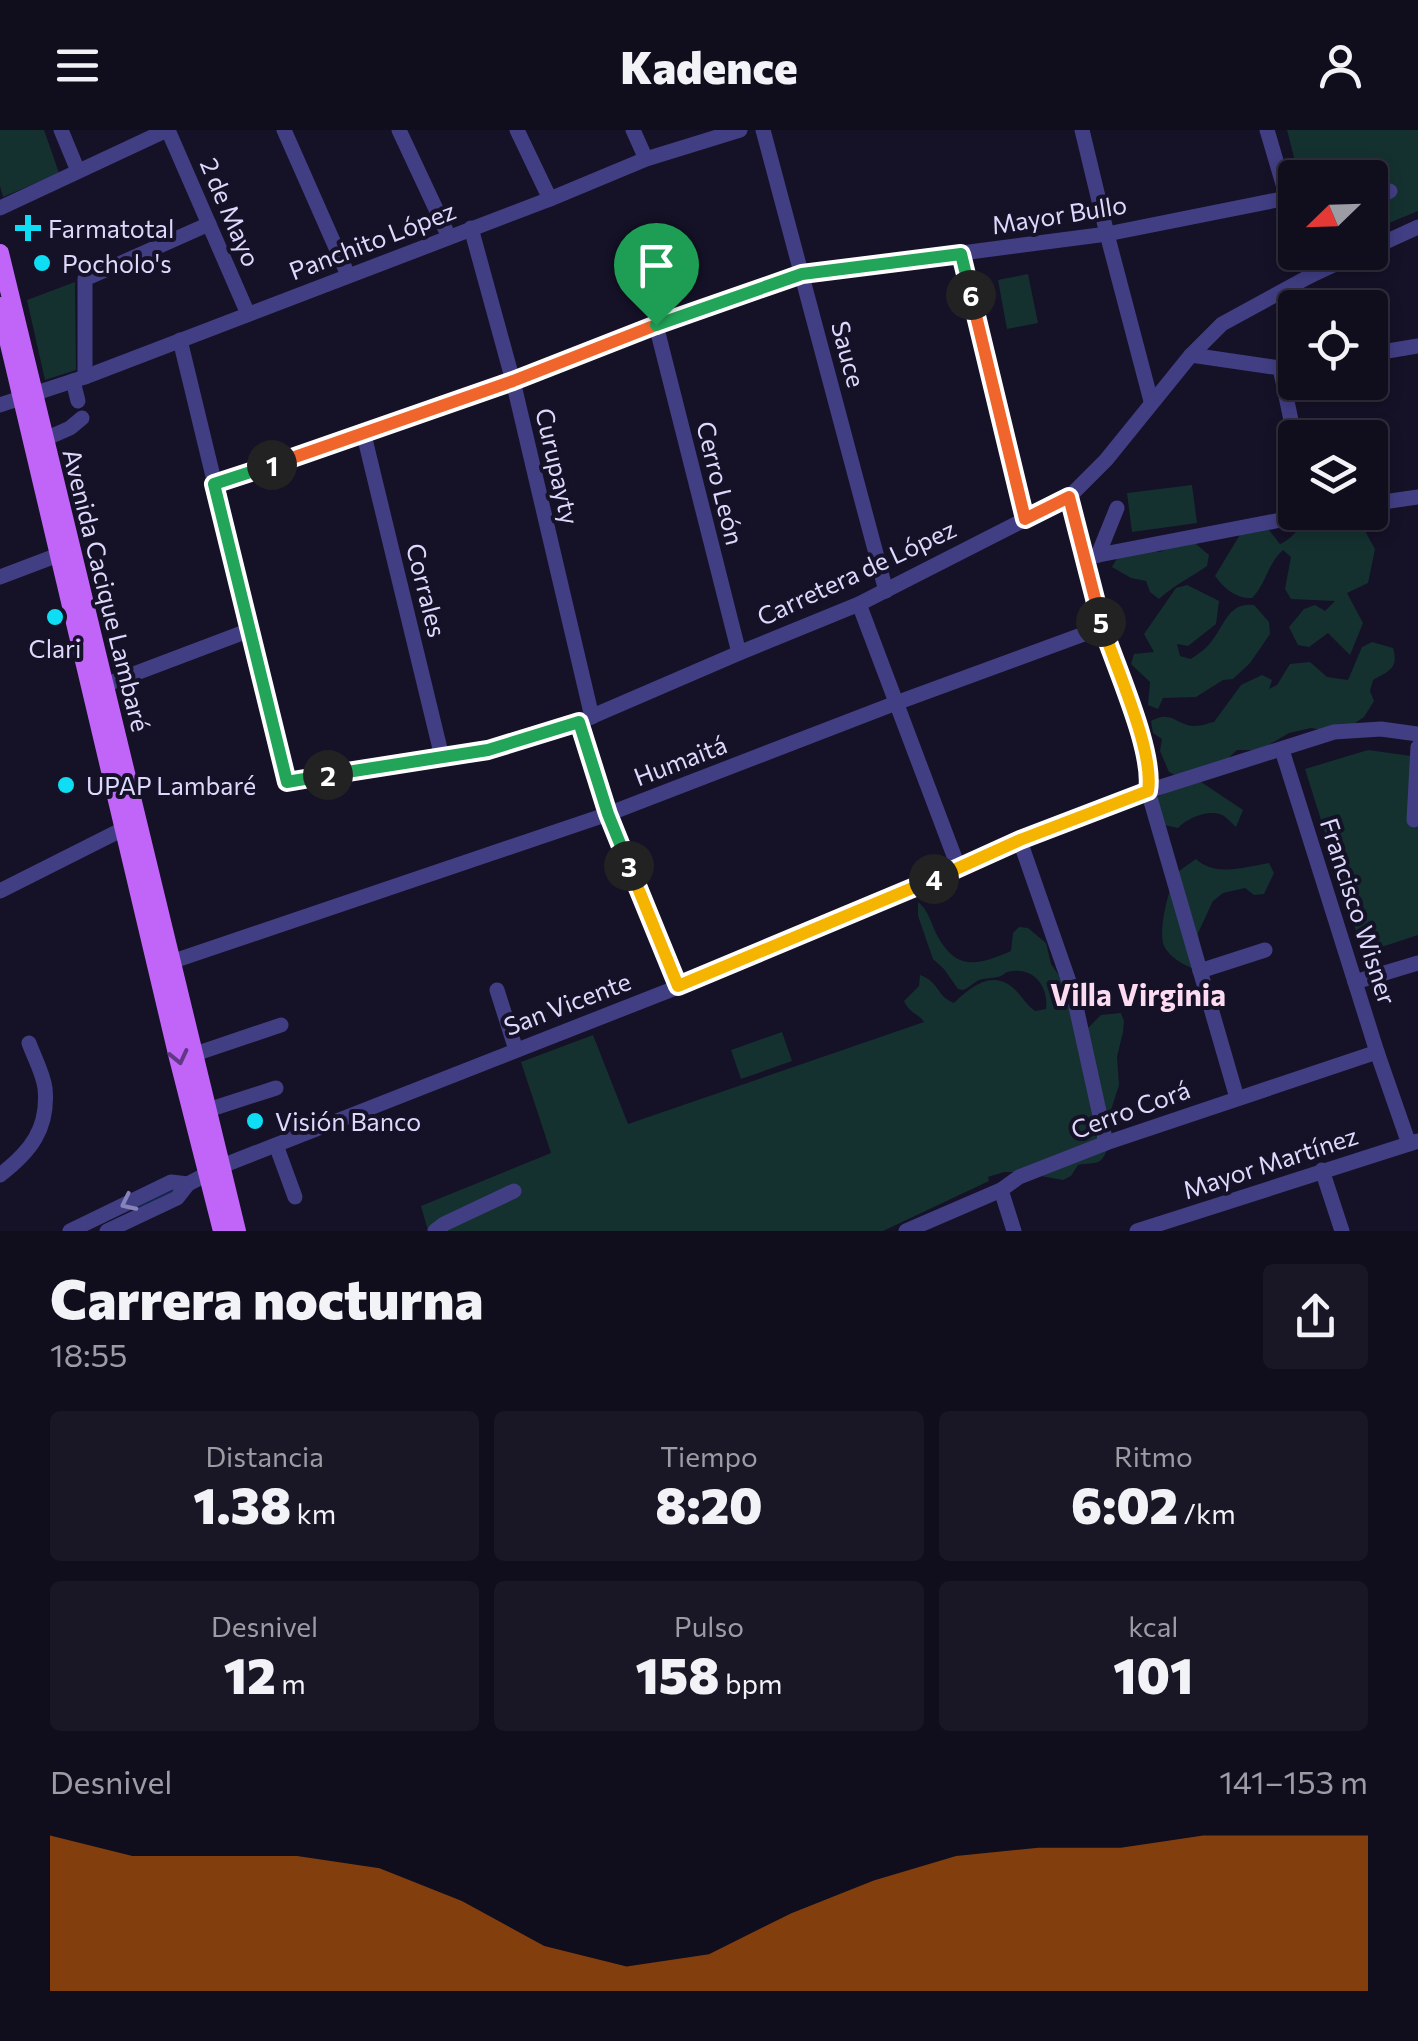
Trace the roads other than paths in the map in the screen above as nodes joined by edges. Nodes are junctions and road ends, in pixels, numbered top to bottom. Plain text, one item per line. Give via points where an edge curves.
1 (61, 130) edge
2 (168, 130) edge
3 (284, 130) edge
4 (400, 130) edge
5 (517, 130) edge
6 (633, 130) edge
7 (740, 130) edge
8 (764, 130) edge
9 (1082, 130) edge
10 (1267, 130) edge
11 (646, 159) junction
12 (1278, 160) edge
13 (78, 171) junction
14 (1278, 194) edge
15 (550, 199) junction
16 (0, 208) edge
17 (209, 224) junction
18 (1418, 226) edge
19 (471, 228) junction
20 (1107, 234) junction
21 (449, 237) junction
22 (1388, 240) edge
23 (0, 253) edge
24 (961, 254) junction
25 (1308, 270) edge
26 (1323, 270) edge
27 (802, 274) junction
28 (348, 275) junction
29 (1310, 276) junction
30 (0, 306) edge
31 (248, 314) junction
32 (656, 325) junction
33 (180, 340) junction
34 (1418, 346) edge
35 (1388, 351) edge
36 (1190, 355) junction
37 (1278, 366) edge
38 (79, 379) junction
39 (513, 381) junction
40 (28, 396) junction
41 (1152, 401) junction
42 (0, 405) edge
43 (364, 435) junction
44 (45, 438) junction
45 (214, 484) junction
46 (1069, 497) junction
47 (1418, 497) edge
48 (1388, 501) edge
49 (1117, 508) dead end
50 (1025, 519) junction
51 (1278, 521) edge
52 (65, 552) junction
53 (1091, 557) junction
54 (0, 577) edge
55 (886, 591) junction
56 (859, 604) junction
57 (1103, 628) junction
58 (250, 630) junction
59 (739, 653) junction
60 (98, 688) junction
61 (896, 703) junction
62 (585, 720) junction
63 (1418, 734) edge
64 (1418, 747) edge
65 (1282, 750) junction
66 (442, 757) junction
67 (1148, 791) junction
68 (608, 814) junction
69 (1414, 820) dead end
70 (125, 828) junction
71 (1020, 840) junction
72 (959, 869) junction
73 (0, 891) edge
74 (1264, 950) dead end
75 (1418, 963) edge
76 (165, 964) junction
77 (1200, 971) junction
78 (1355, 982) junction
79 (678, 986) junction
80 (497, 990) dead end
81 (281, 1025) dead end
82 (29, 1043) dead end
83 (516, 1050) junction
84 (1378, 1052) junction
85 (195, 1054) junction
86 (276, 1088) dead end
87 (1237, 1098) junction
88 (208, 1110) junction
89 (1414, 1142) edge
90 (1106, 1143) junction
91 (276, 1145) junction
92 (215, 1169) junction
93 (1322, 1170) junction
94 (0, 1175) edge
95 (188, 1184) junction
96 (1000, 1190) junction
97 (514, 1191) dead end
98 (295, 1197) dead end
99 (1174, 1226) edge
100 (70, 1231) edge
101 (107, 1231) edge
102 (222, 1231) edge
103 (237, 1231) edge
104 (435, 1231) edge
105 (906, 1231) edge
106 (1014, 1231) edge
107 (1137, 1231) edge
108 (1342, 1231) edge

1 - 13 street
2 - 13 street
2 - 17 street, 2 de Mayo
3 - 28 street
4 - 21 street
5 - 15 street
6 - 11 street
7 - 11 street, Panchito López
8 - 27 street, Sauce
9 - 20 street
10 - 12 street
11 - 15 street, Panchito López
13 - 16 street
14 - 20 street, Mayor Bullo
15 - 19 street, Panchito López
17 - 31 street, 2 de Mayo
17 - 38 street via 85,279
18 - 22 street
19 - 21 street, Panchito López
19 - 39 street, Curupayty
20 - 24 street, Mayor Bullo
20 - 41 street
21 - 28 street, Panchito López
23 - 40 main road, Avenida Cacique Lambaré
24 - 27 street, Mayor Bullo
24 - 50 street
25 - 29 street
26 - 29 street, Carretera de López
27 - 32 street, Mayor Bullo
27 - 55 street, Sauce
28 - 31 street, Panchito López
29 - 36 street, Carretera de López via 1222,324
30 - 40 main road, Avenida Cacique Lambaré
31 - 33 street, Panchito López
32 - 39 street, Mayor Bullo
32 - 59 street, Cerro León
33 - 38 street, Panchito López
33 - 45 street
34 - 35 street
36 - 37 street
36 - 41 street, Carretera de López
38 - 40 street, Panchito López
38 - 44 street via 80,410 70,428
39 - 43 street, Mayor Bullo
39 - 62 street, Curupayty
40 - 42 street, Panchito López
40 - 44 main road, Avenida Cacique Lambaré
40 - 52 main road, Avenida Cacique Lambaré
41 - 46 street, Carretera de López
43 - 45 street, Mayor Bullo
43 - 66 street, Corrales
44 - 52 main road, Avenida Cacique Lambaré
45 - 58 street
46 - 50 street, Carretera de López
46 - 53 street
47 - 48 street
49 - 53 street
50 - 55 street, Carretera de López
51 - 53 street
52 - 54 street
52 - 60 main road, Avenida Cacique Lambaré
53 - 57 street
55 - 56 street, Carretera de López
56 - 59 street, Carretera de López
56 - 61 street
57 - 61 street, Humaitá
57 - 67 street via 1150,772
58 - 60 street
58 - 66 street, Carretera de López via 287,782
59 - 62 street, Carretera de López
60 - 70 main road, Avenida Cacique Lambaré
60 - 76 main road, Avenida Cacique Lambaré
61 - 68 street, Humaitá
61 - 72 street
62 - 66 street, Carretera de López
62 - 68 street, Curupayty
63 - 65 street, San Vicente via 1334,732
64 - 69 street
65 - 67 street, San Vicente
65 - 78 street, Francisco Wisner
67 - 71 street, San Vicente
67 - 77 street
68 - 76 street, Humaitá
68 - 79 street, Curupayty
70 - 73 street
70 - 76 main road, Avenida Cacique Lambaré
71 - 72 street, San Vicente
71 - 90 street via 1073,993
72 - 79 street, San Vicente
74 - 77 street
75 - 78 street
76 - 85 main road, Avenida Cacique Lambaré
76 -> 92 main road, Avenida Cacique Lambaré
77 - 87 street
78 - 84 street, Francisco Wisner
79 - 83 street, San Vicente
80 - 83 street
81 - 85 street
82 - 94 street via 45,1086 44,1113 30,1148
83 - 91 street, San Vicente
84 - 87 street, Cerro Corá
84 - 89 street, Francisco Wisner
85 - 88 main road, Avenida Cacique Lambaré
86 - 88 street
87 - 90 street, Cerro Corá
88 - 92 main road, Avenida Cacique Lambaré
89 - 93 street, Mayor Martínez
90 - 96 street, Cerro Corá
91 - 92 street, San Vicente
91 - 98 street
92 - 95 street, San Vicente
92 - 102 main road, Avenida Cacique Lambaré
92 - 103 main road, Avenida Cacique Lambaré
93 - 99 street, Mayor Martínez
93 - 108 street
95 -> 100 street, San Vicente via 171,1182
95 - 101 street, San Vicente via 177,1198
96 - 105 street, Cerro Corá
96 - 106 street
97 - 104 street
99 - 107 street, Mayor Martínez

